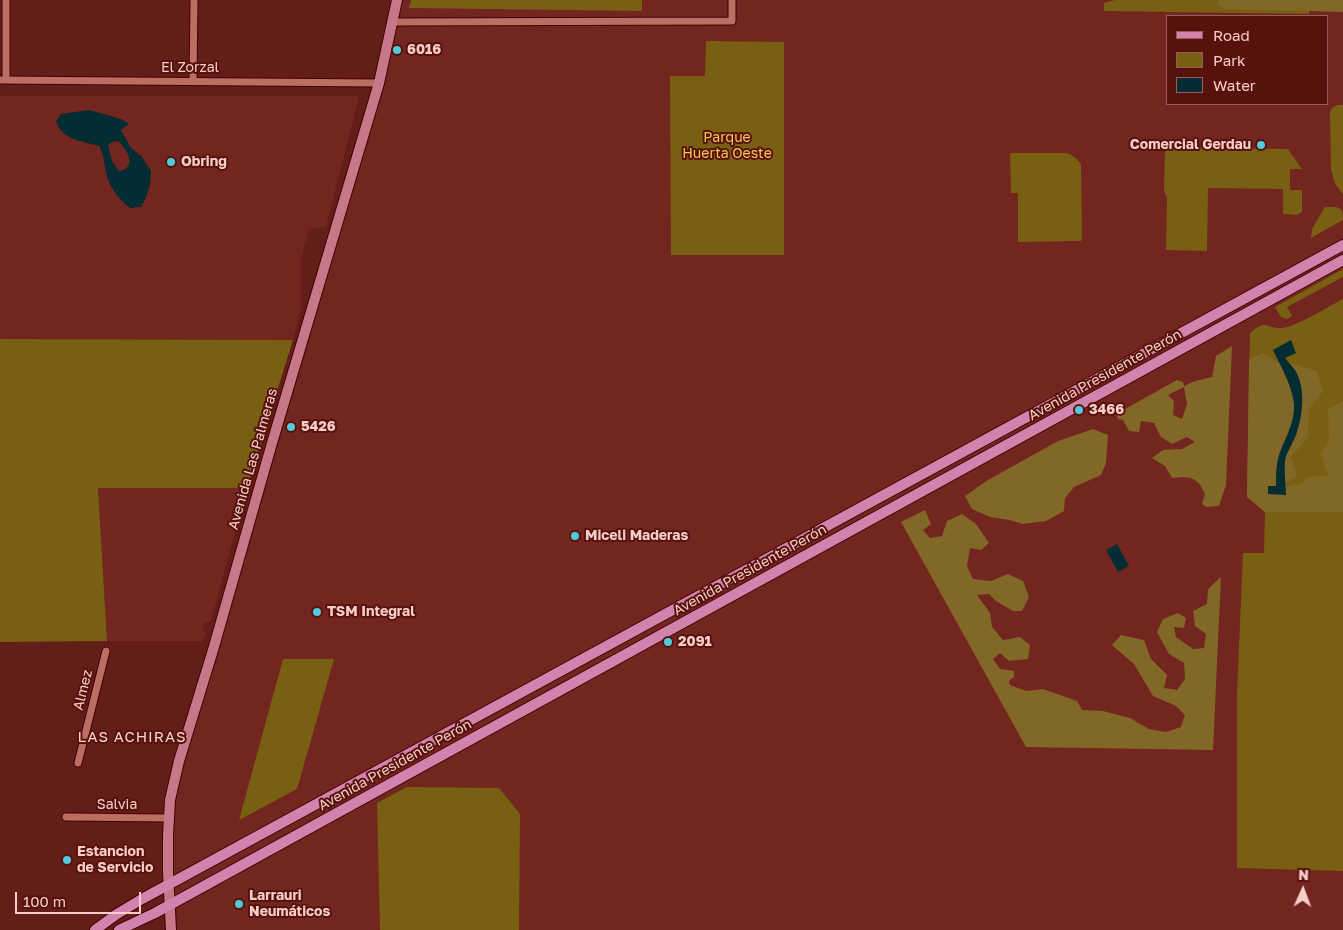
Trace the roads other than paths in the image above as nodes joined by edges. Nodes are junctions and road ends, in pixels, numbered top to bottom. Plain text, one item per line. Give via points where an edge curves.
1 (6, 0) edge
2 (194, 0) edge
3 (396, 0) edge
4 (732, 0) edge
5 (392, 22) junction
6 (3, 80) edge
7 (193, 81) junction
8 (380, 83) junction
9 (1343, 245) edge
10 (1343, 260) edge
11 (106, 651) dead end
12 (78, 763) dead end
13 (66, 817) dead end
14 (169, 818) junction
15 (169, 885) junction
16 (170, 904) junction
17 (95, 930) edge
18 (119, 930) edge
19 (171, 930) edge

1 - 6 street
2 - 7 street
3 - 5 main road, Avenida Las Palmeras
4 - 5 street via 732,21
5 - 8 main road, Avenida Las Palmeras
6 - 7 street, El Zorzal
7 - 8 street, El Zorzal
8 - 14 main road, Avenida Las Palmeras via 179,761
9 - 15 main road, Avenida Presidente Perón
10 - 16 main road, Avenida Presidente Perón
11 - 12 street, Almez
13 - 14 street, Salvia
14 - 15 main road, Avenida Las Palmeras
15 - 16 main road, Avenida Las Palmeras
15 - 17 main road, Avenida Presidente Perón
16 - 18 main road, Avenida Presidente Perón
16 - 19 main road, Avenida Las Palmeras

